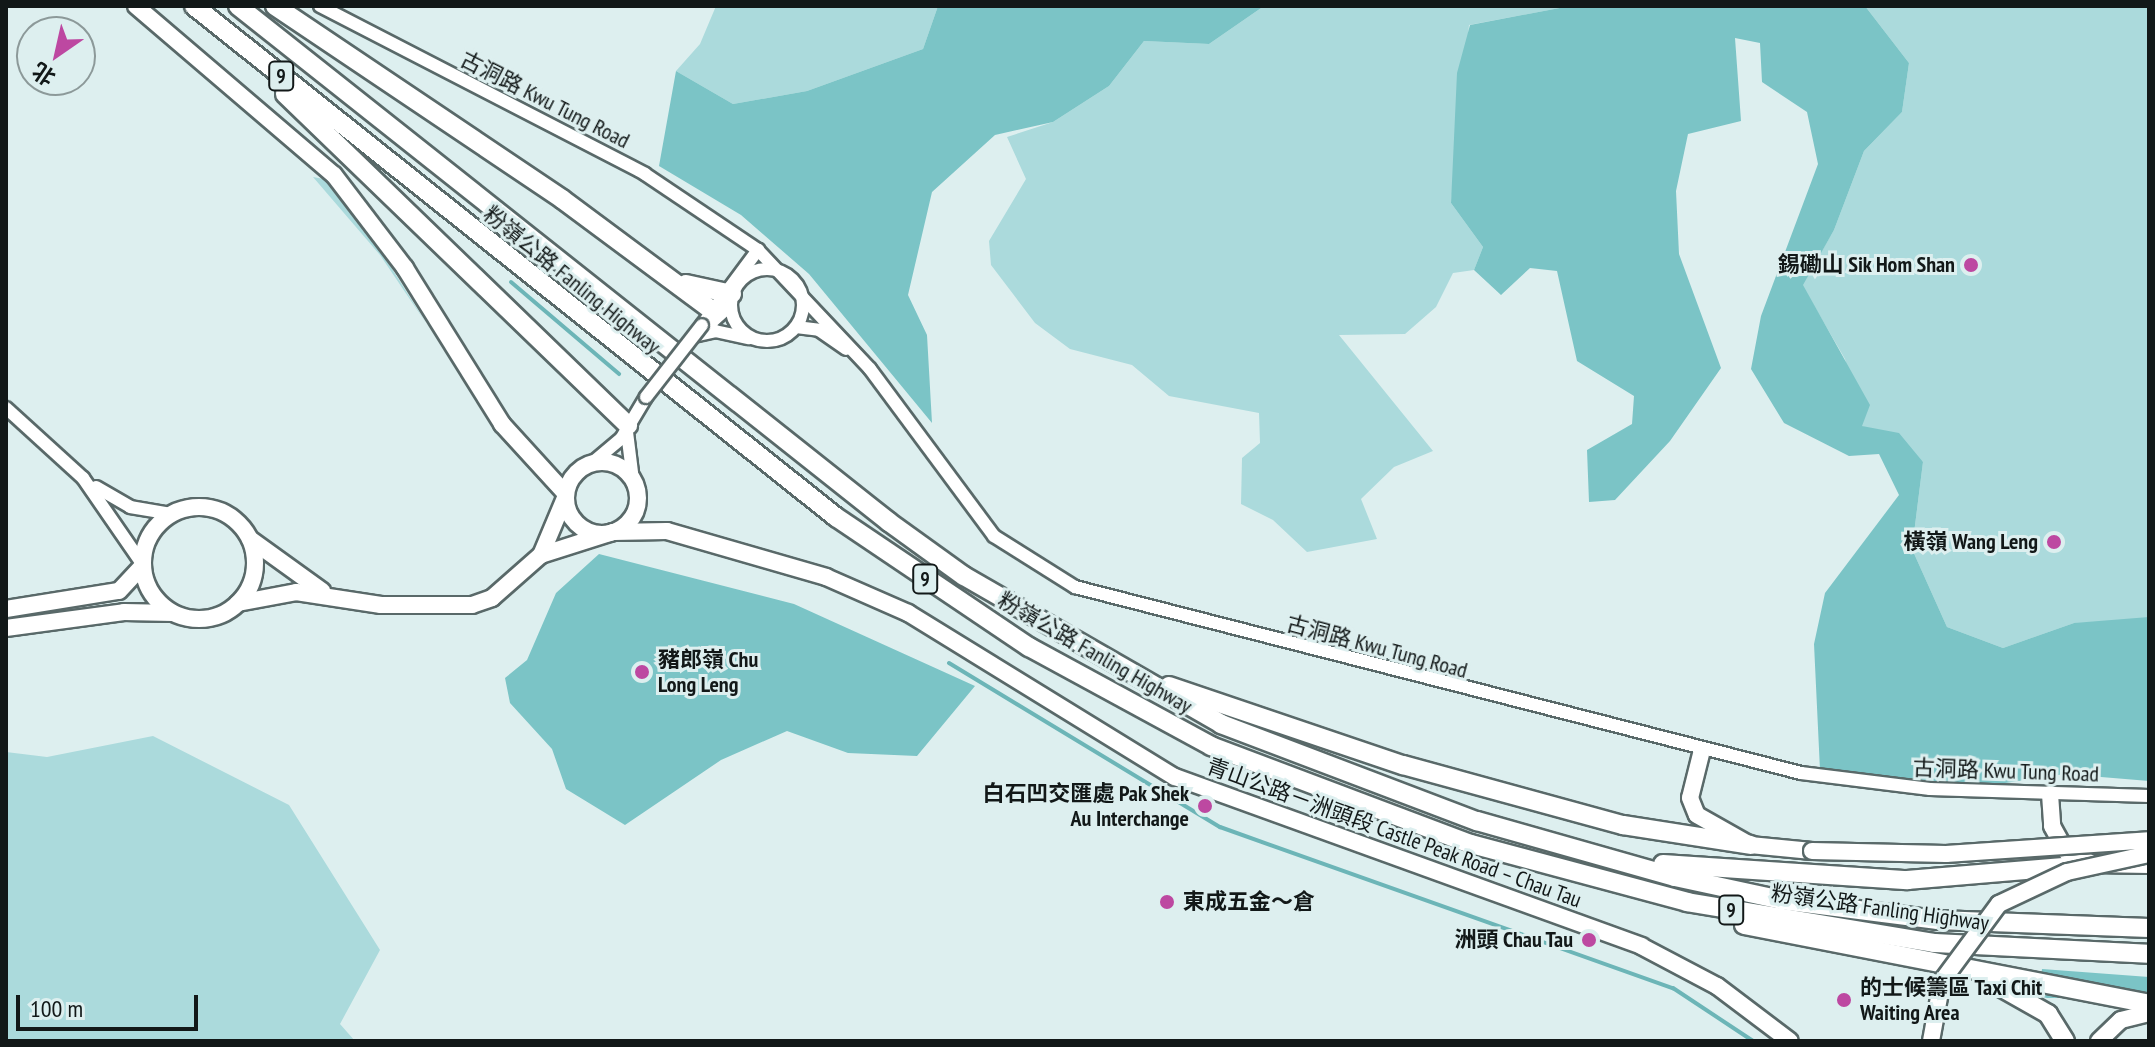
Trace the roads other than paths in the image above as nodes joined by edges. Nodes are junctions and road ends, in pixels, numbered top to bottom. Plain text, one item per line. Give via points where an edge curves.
1 (136, 6) edge
2 (187, 6) edge
3 (194, 6) edge
4 (238, 6) edge
5 (275, 6) edge
6 (320, 6) edge
7 (745, 241) junction
8 (758, 250) junction
9 (642, 259) junction
10 (747, 275) junction
11 (790, 277) junction
12 (719, 309) junction
13 (796, 327) junction
14 (693, 336) junction
15 (756, 340) junction
16 (870, 369) junction
17 (6, 408) edge
18 (628, 425) junction
19 (538, 458) junction
20 (587, 465) junction
21 (83, 478) junction
22 (633, 480) junction
23 (566, 496) junction
24 (638, 497) junction
25 (172, 514) junction
26 (617, 531) junction
27 (667, 531) junction
28 (249, 538) junction
29 (541, 555) junction
30 (143, 565) junction
31 (327, 593) junction
32 (238, 603) junction
33 (6, 609) edge
34 (175, 614) junction
35 (6, 628) edge
36 (1140, 678) junction
37 (1702, 750) junction
38 (2050, 794) junction
39 (2149, 796) edge
40 (2149, 840) edge
41 (1750, 845) junction
42 (2149, 854) edge
43 (1597, 855) junction
44 (2093, 864) junction
45 (2149, 865) edge
46 (1564, 873) junction
47 (2149, 928) edge
48 (2149, 954) edge
49 (1955, 970) junction
50 (2149, 1004) edge
51 (2149, 1013) edge
52 (1790, 1041) edge
53 (1931, 1041) edge
54 (2065, 1041) edge
55 (2099, 1041) edge

1 - 19 main road via 334,175 422,297 502,424
2 - 18 highway via 356,158
3 - 46 highway, 粉嶺公路 Fanling Highway / 9 via 725,434 1029,647 1219,749 1384,815
4 - 36 highway, 粉嶺公路 Fanling Highway / 9 via 889,522 964,576
5 - 9 highway
6 - 7 street, 古洞路 Kwu Tung Road via 645,174
7 - 8 street, 古洞路 Kwu Tung Road
7 - 10 street via 753,261
8 - 11 street, 古洞路 Kwu Tung Road
8 - 12 street
9 - 12 highway
9 - 12 highway via 695,288
10 - 11 street via 767,269
10 - 12 street
11 - 13 street via 803,306
11 - 16 street, 古洞路 Kwu Tung Road
12 - 14 street, bridge
12 - 14 street
12 - 15 street
13 - 15 street via 778,340
13 - 16 street via 819,330
14 - 15 street via 715,331
14 - 18 street, bridge
16 - 37 street, 古洞路 Kwu Tung Road via 994,536 1042,573 1114,602
17 - 21 street
18 - 20 street
18 - 22 street
19 - 20 main road via 563,471
19 - 23 main road
20 - 22 main road via 616,464
20 - 23 main road
21 - 25 street via 117,501
21 - 30 street
22 - 24 main road
23 - 26 main road via 582,528
23 - 29 main road
24 - 26 main road via 634,515
24 - 27 main road
25 - 28 main road via 220,511
25 - 30 main road via 151,534
26 - 27 main road, 青山公路－洲頭段 Castle Peak Road – Chau Tau
26 - 29 main road
27 - 52 main road, 青山公路－洲頭段 Castle Peak Road – Chau Tau via 815,574 908,613 1175,777 1641,946 1717,986
28 - 31 main road
28 - 32 main road via 255,567
29 - 31 main road via 492,598 472,605 381,605
30 - 33 main road via 119,591
30 - 34 main road via 153,594
31 - 32 main road via 276,593
32 - 34 main road via 215,617
34 - 35 main road via 124,612
36 - 41 highway via 1403,765 1623,825
36 - 43 highway, 粉嶺公路 Fanling Highway / 9 via 1312,763
37 - 38 street, 古洞路 Kwu Tung Road via 1872,784
37 - 41 main road via 1690,798 1697,815
38 - 39 street, 古洞路 Kwu Tung Road
38 - 44 main road via 2056,839
40 - 41 main road, bridge via 1957,854
42 - 53 main road, bridge via 2067,872 1999,904 1942,981
43 - 44 highway via 1812,879 1907,880
43 - 47 highway, 粉嶺公路 Fanling Highway / 9 via 1808,904 1996,925
44 - 45 main road
46 - 48 highway, 粉嶺公路 Fanling Highway / 9 via 1900,939
46 - 49 highway via 1706,917
49 - 50 highway
49 - 54 highway via 2030,1002
51 - 55 main road via 2121,1020

